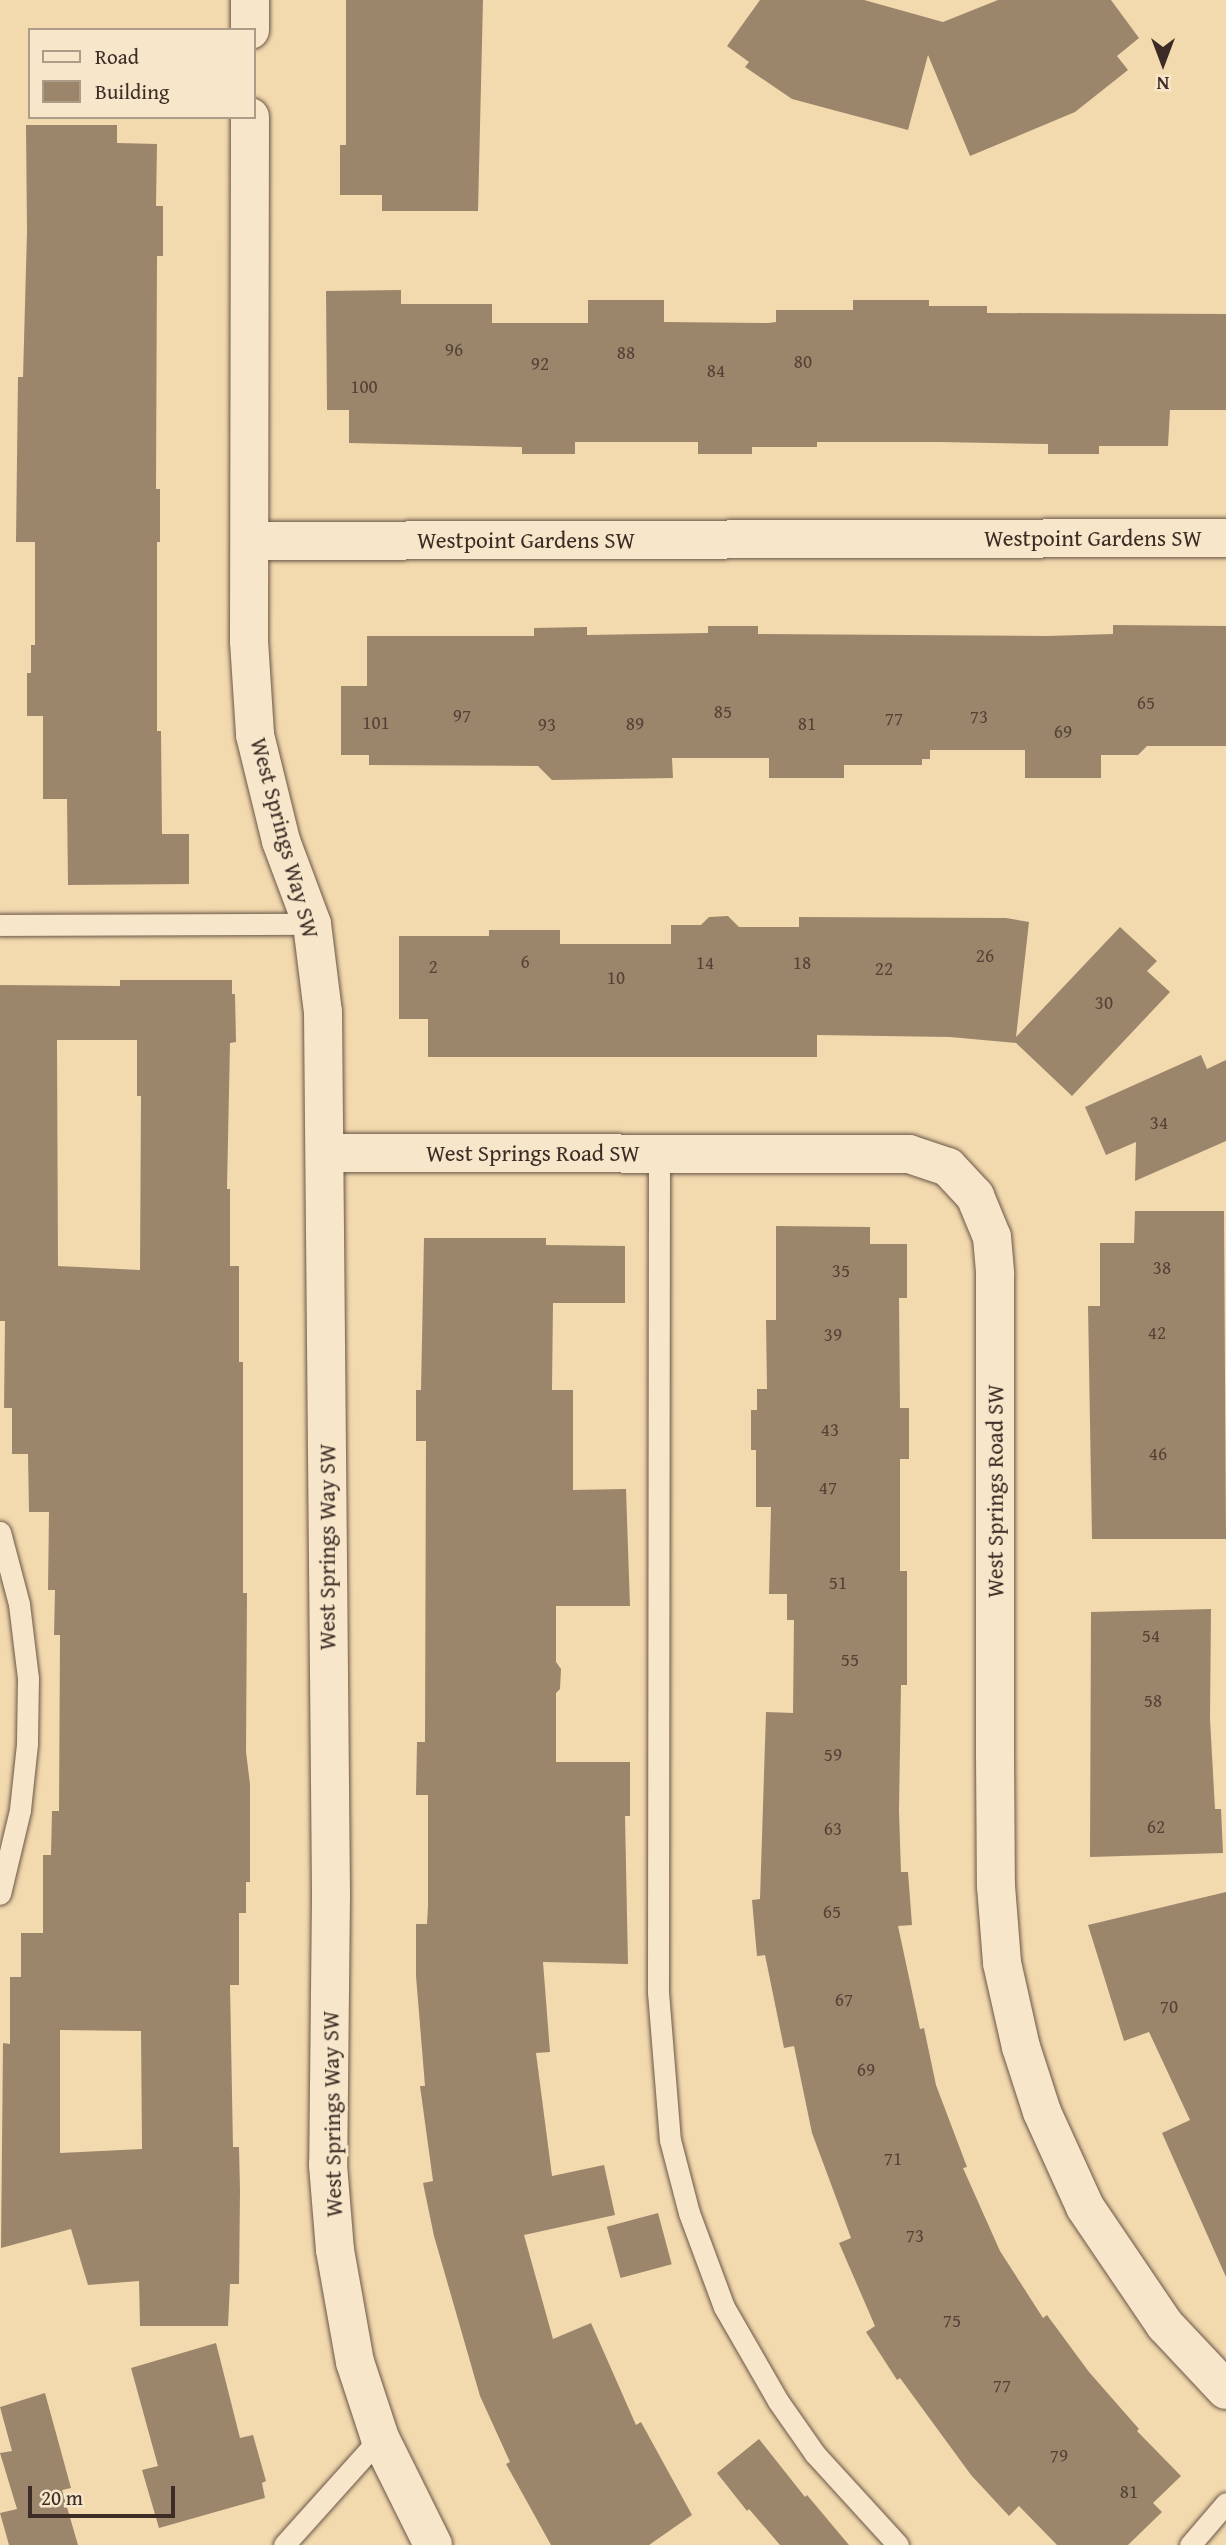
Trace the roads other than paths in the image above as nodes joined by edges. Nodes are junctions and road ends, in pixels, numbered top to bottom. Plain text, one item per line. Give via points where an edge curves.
1 (250, 0) edge
2 (250, 28) edge
3 (250, 119) edge
4 (1226, 538) edge
5 (250, 541) junction
6 (312, 924) junction
7 (0, 925) edge
8 (326, 1153) junction
9 (659, 1153) junction
10 (0, 1532) edge
11 (0, 1894) edge
12 (1226, 2390) edge
13 (380, 2438) junction
14 (1226, 2503) edge
15 (284, 2545) edge
16 (433, 2545) edge
17 (898, 2545) edge
18 (1189, 2545) edge

1 - 2 street
3 - 5 street
4 - 5 street, Westpoint Gardens SW
5 - 6 street, West Springs Way SW via 249,641 255,735 281,841
6 - 7 lane
6 - 8 street, West Springs Way SW via 323,1012
8 - 9 street, West Springs Road SW
8 - 13 street, West Springs Way SW via 331,1896 328,2165 335,2250 355,2362
9 - 12 street, West Springs Road SW via 909,1154 948,1167 969,1188 985,1215 995,1274 995,1821 1002,1963 1042,2112 1085,2207 1165,2325
9 - 17 lane via 657,1992 670,2140 689,2213 724,2307 778,2401 816,2454
10 - 11 lane via 19,1604 28,1678 20,1810
13 - 15 lane
13 - 16 street, West Springs Way SW
14 - 18 lane

